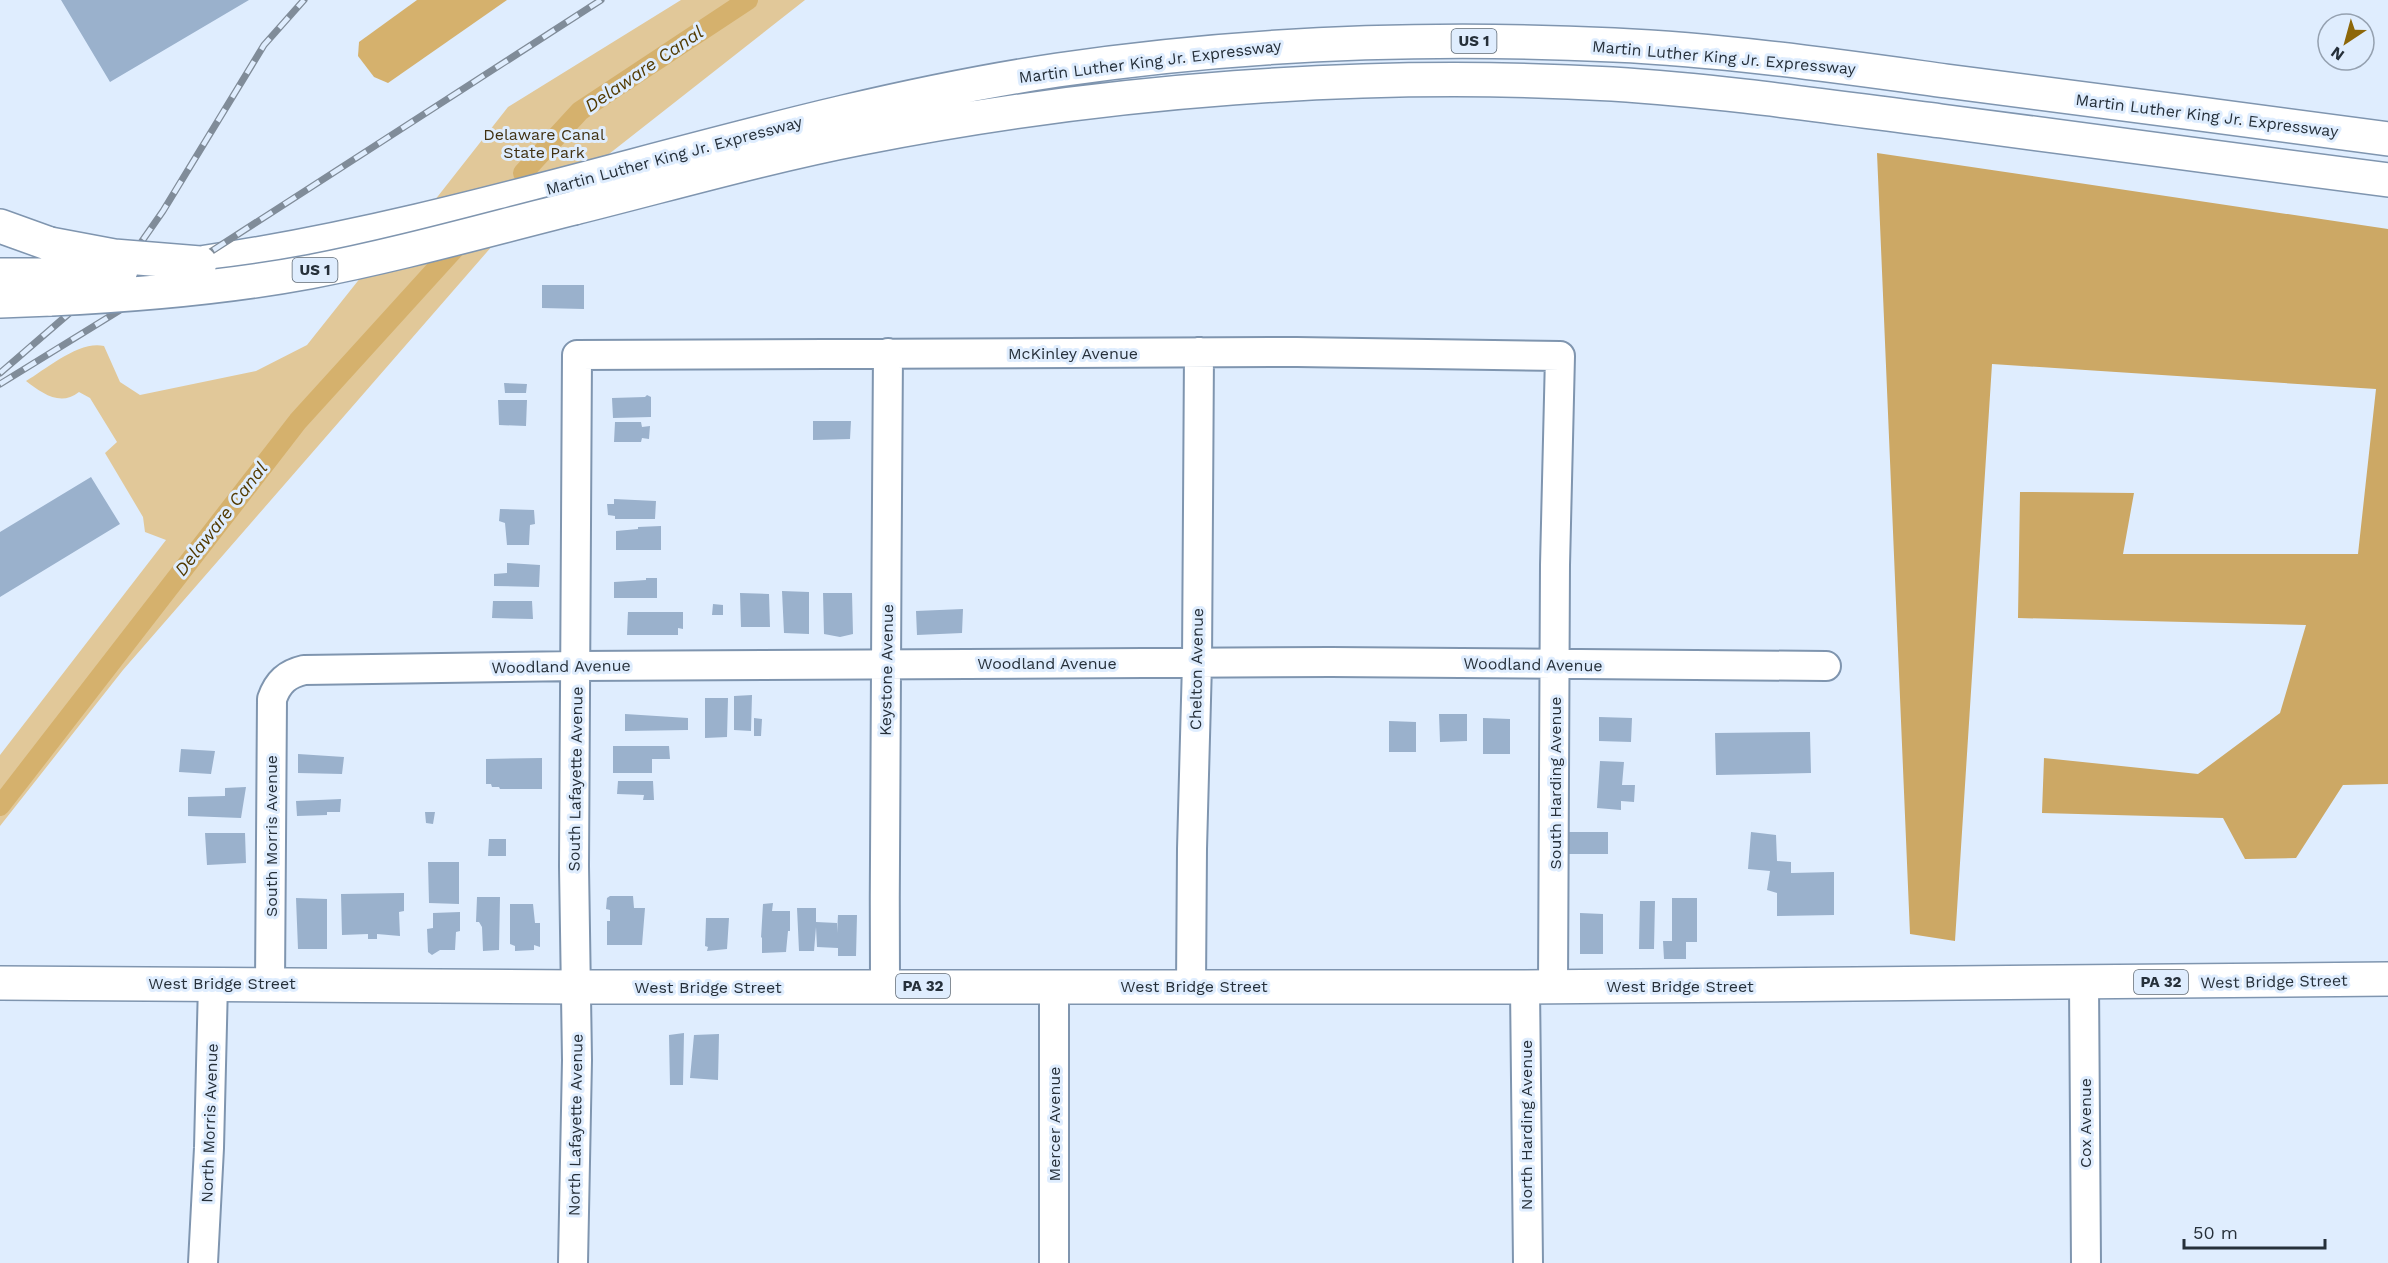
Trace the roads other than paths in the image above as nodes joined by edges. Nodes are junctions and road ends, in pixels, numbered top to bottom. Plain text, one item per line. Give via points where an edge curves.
1 (2388, 139) edge
2 (2388, 180) edge
3 (571, 195) junction
4 (0, 226) edge
5 (50, 273) junction
6 (1, 295) edge
7 (1199, 352) junction
8 (888, 353) junction
9 (577, 355) joint
10 (1560, 364) joint
11 (1197, 663) junction
12 (887, 664) junction
13 (1556, 665) junction
14 (576, 666) junction
15 (1826, 666) dead end
16 (275, 689) joint
17 (2388, 979) edge
18 (0, 983) edge
19 (213, 983) junction
20 (2084, 983) junction
21 (270, 984) junction
22 (885, 986) junction
23 (1054, 986) junction
24 (1191, 986) junction
25 (576, 987) junction
26 (1539, 987) junction
27 (203, 1263) edge
28 (573, 1263) edge
29 (1054, 1263) edge
30 (1527, 1263) edge
31 (2086, 1263) edge

1 - 3 main road, Martin Luther King Jr. Expressway / US 1 via 1707,52 1556,43 1349,42 1199,52 993,81 835,114
2 - 3 main road, Martin Luther King Jr. Expressway / US 1 via 1692,91 1613,84 1395,81 1203,91 976,118
3 - 5 main road, Martin Luther King Jr. Expressway / US 1, bridge via 200,263 114,256
3 - 5 main road, Martin Luther King Jr. Expressway / US 1, bridge via 422,247 309,272 194,289
4 - 5 main road
5 - 6 main road, Martin Luther King Jr. Expressway / US 1
7 - 8 street, McKinley Avenue
7 - 10 street, McKinley Avenue via 1560,356
7 - 11 street, Chelton Avenue
8 - 9 street, McKinley Avenue
8 - 12 street, Keystone Avenue
9 - 14 street, South Lafayette Avenue
10 - 13 street, South Harding Avenue
11 - 12 street, Woodland Avenue
11 - 13 street, Woodland Avenue
11 - 24 street, Chelton Avenue
12 - 14 street, Woodland Avenue
12 - 22 street, Keystone Avenue
13 - 15 street, Woodland Avenue
13 - 26 street, South Harding Avenue
14 - 16 street, Woodland Avenue via 304,670 292,673
14 - 25 street, South Lafayette Avenue
16 - 21 street, South Morris Avenue
17 - 20 main road, West Bridge Street / PA 32
18 - 19 main road, West Bridge Street / PA 32
19 - 21 main road, West Bridge Street / PA 32
19 - 27 street, North Morris Avenue
20 - 26 main road, West Bridge Street / PA 32
20 - 31 street, Cox Avenue
21 - 25 main road, West Bridge Street / PA 32
22 - 23 main road, West Bridge Street / PA 32
22 - 25 main road, West Bridge Street / PA 32
23 - 24 main road, West Bridge Street / PA 32
23 - 29 street, Mercer Avenue
24 - 26 main road, West Bridge Street / PA 32
25 - 28 street, North Lafayette Avenue
26 - 30 street, North Harding Avenue

